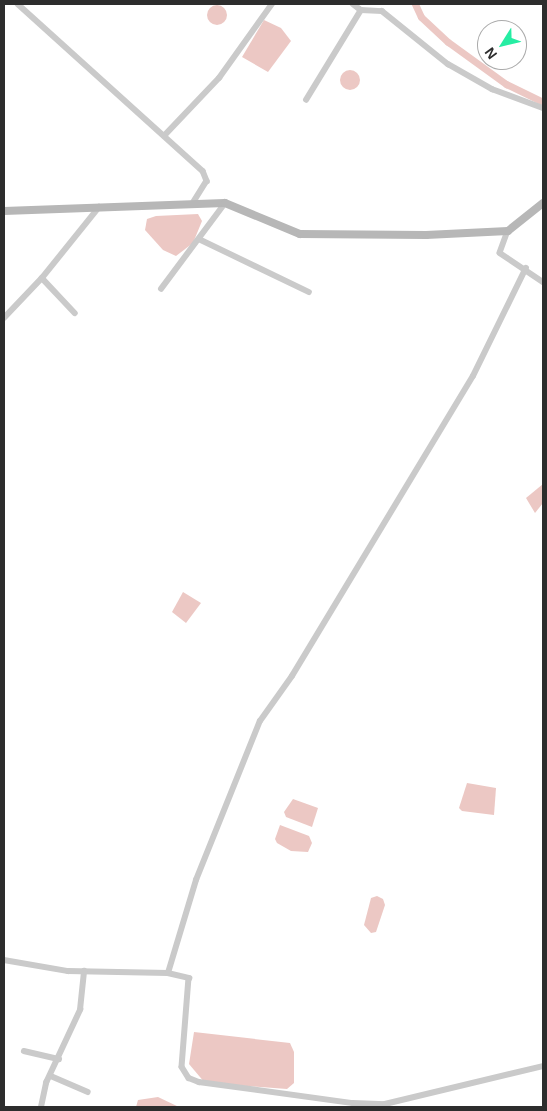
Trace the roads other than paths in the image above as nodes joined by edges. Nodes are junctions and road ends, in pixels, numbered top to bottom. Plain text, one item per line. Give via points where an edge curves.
1 (18, 4) edge
2 (272, 4) edge
3 (353, 4) edge
4 (360, 10) junction
5 (306, 100) dead end
6 (543, 108) edge
7 (164, 136) junction
8 (225, 203) junction
9 (543, 203) edge
10 (193, 204) junction
11 (99, 207) junction
12 (4, 211) edge
13 (508, 231) junction
14 (199, 239) junction
15 (526, 268) junction
16 (42, 278) junction
17 (543, 282) edge
18 (161, 289) dead end
19 (309, 292) dead end
20 (75, 313) dead end
21 (4, 318) edge
22 (4, 960) edge
23 (84, 971) junction
24 (168, 973) junction
25 (24, 1051) dead end
26 (59, 1059) junction
27 (543, 1066) edge
28 (51, 1076) junction
29 (88, 1092) dead end
30 (41, 1107) edge

1 - 7 street
2 - 7 street via 219,78
3 - 4 street
4 - 5 street
4 - 6 street via 382,11 448,64 492,89
7 - 10 street via 203,171 206,180
8 - 10 main road
8 - 13 main road via 300,234
8 - 14 street
9 - 13 main road
10 - 11 main road
11 - 12 main road
11 - 16 street
13 - 15 street via 500,253
14 - 18 street
14 - 19 street
15 - 17 street
15 - 24 street via 473,376 292,676 260,722 196,880
16 - 20 street
16 - 21 street
22 - 23 street
23 - 24 street
23 - 26 street via 80,1010
24 - 27 street via 189,978 182,1067 190,1078 199,1082 352,1103 385,1104
25 - 26 street
26 - 28 street
28 - 29 street
28 - 30 street

